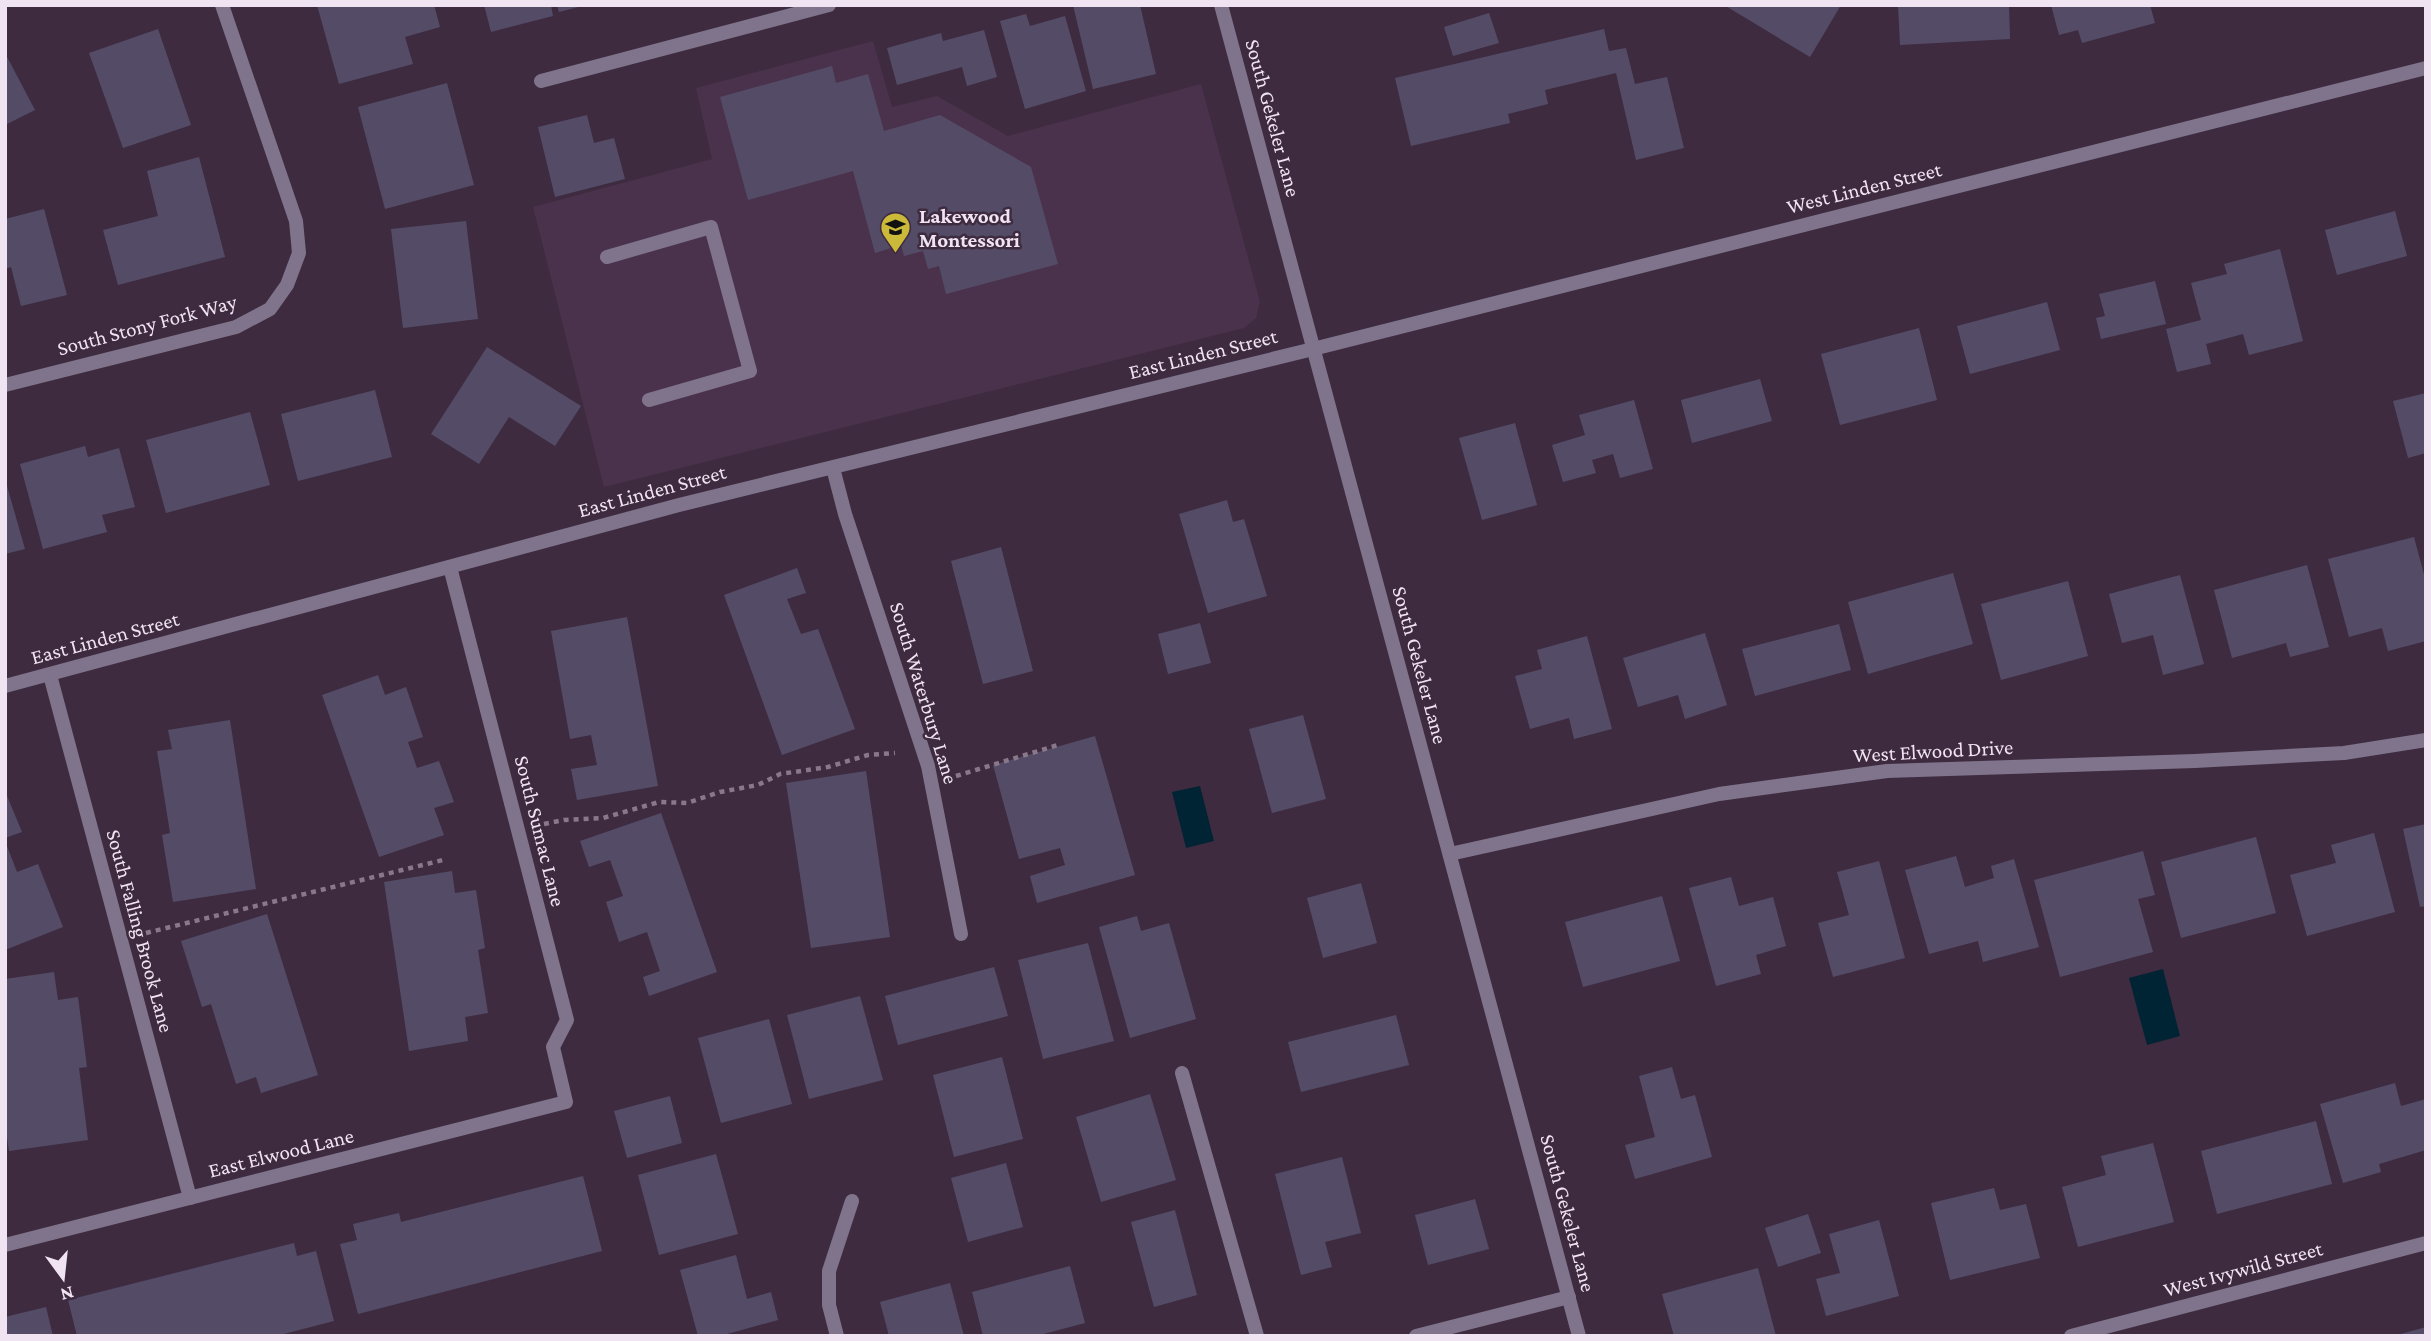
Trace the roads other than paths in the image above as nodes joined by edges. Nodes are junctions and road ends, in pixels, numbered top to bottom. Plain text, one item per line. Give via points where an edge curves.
1 (222, 5) edge
2 (830, 5) edge
3 (1221, 5) edge
4 (2426, 68) edge
5 (541, 82) dead end
6 (607, 257) dead end
7 (1313, 349) junction
8 (5, 385) edge
9 (649, 400) dead end
10 (832, 468) junction
11 (450, 567) junction
12 (50, 675) junction
13 (5, 686) edge
14 (2426, 740) edge
15 (1450, 853) junction
16 (961, 934) dead end
17 (1182, 1073) dead end
18 (566, 1102) joint
19 (190, 1198) junction
20 (852, 1201) dead end
21 (2426, 1242) edge
22 (5, 1245) edge
23 (1569, 1297) junction
24 (837, 1336) edge
25 (1257, 1336) edge
26 (1416, 1336) edge
27 (1579, 1336) edge
28 (2071, 1336) edge

1 - 8 street, South Stony Fork Way via 296,221 299,253 287,285 270,309 236,327
2 - 5 street
3 - 7 street, South Gekeler Lane
4 - 7 street, West Linden Street
6 - 9 street via 711,227 750,371
7 - 10 street, East Linden Street
7 - 15 street, South Gekeler Lane
10 - 11 street, East Linden Street
10 - 16 street, South Waterbury Lane via 928,766
11 - 12 street, East Linden Street
11 - 18 street, South Sumac Lane via 567,1020 553,1047
12 - 13 street, East Linden Street
12 - 19 street, South Falling Brook Lane
14 - 15 street, West Elwood Drive via 2344,753 1887,771 1719,794
15 - 23 street, South Gekeler Lane
17 - 25 street
18 - 19 street, East Elwood Lane
19 - 22 street, East Elwood Lane
20 - 24 street via 829,1271 828,1305
21 - 28 street, West Ivywild Street
23 - 26 street
23 - 27 street, South Gekeler Lane

